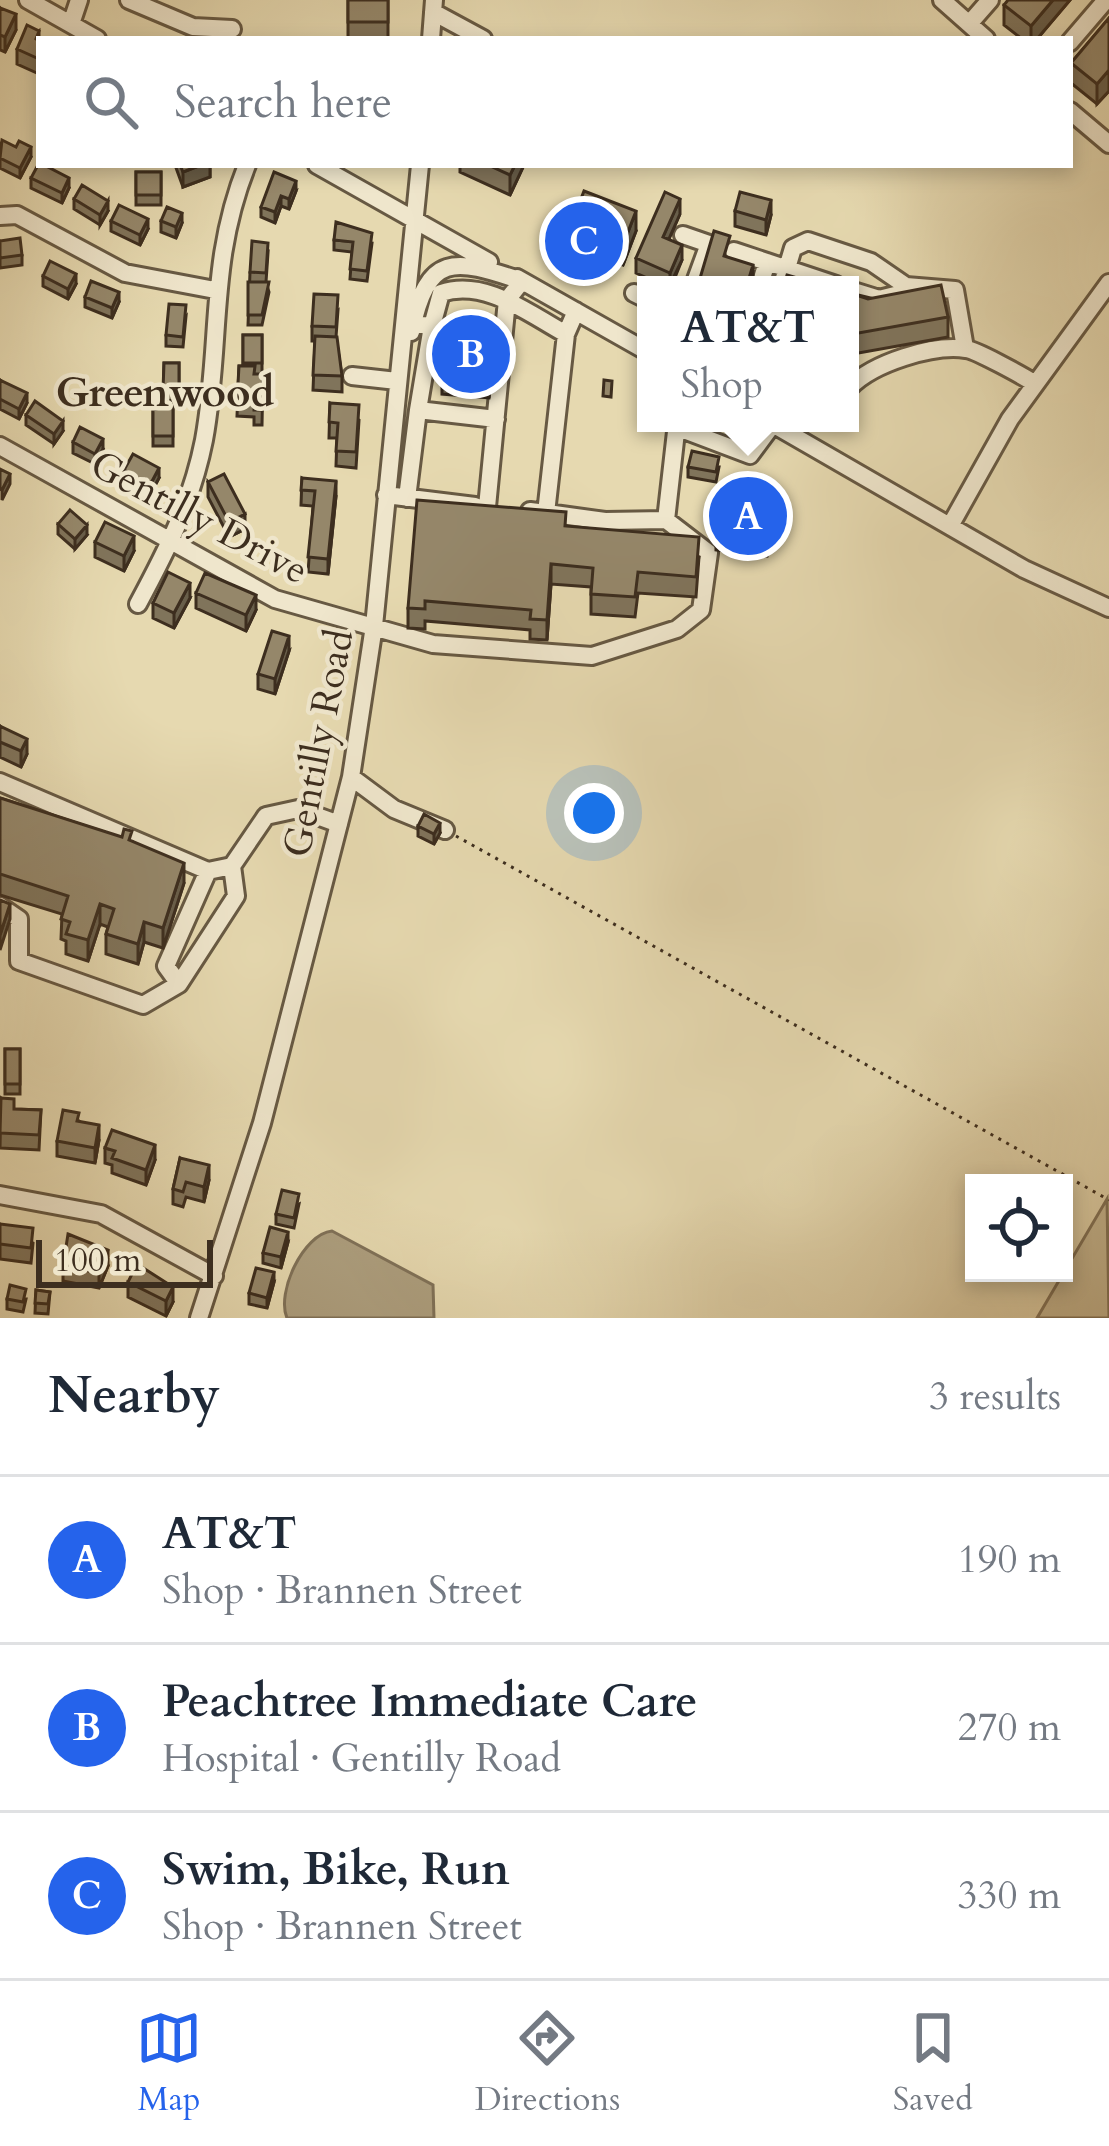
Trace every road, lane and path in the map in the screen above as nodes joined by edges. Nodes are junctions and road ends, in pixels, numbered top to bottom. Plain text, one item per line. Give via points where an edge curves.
1 (28, 0) edge
2 (79, 0) edge
3 (129, 0) edge
4 (942, 0) edge
5 (990, 0) edge
6 (1106, 0) edge
7 (434, 6) edge
8 (70, 24) junction
9 (969, 24) junction
10 (232, 29) dead end
11 (92, 36) edge
12 (431, 36) edge
13 (479, 36) edge
14 (983, 36) edge
15 (1073, 38) edge
16 (1073, 113) edge
17 (1108, 141) edge
18 (246, 168) edge
19 (322, 168) edge
20 (420, 168) edge
21 (0, 216) edge
22 (415, 219) junction
23 (683, 235) dead end
24 (734, 251) edge
25 (766, 262) junction
26 (697, 276) edge
27 (762, 276) edge
28 (783, 276) edge
29 (784, 276) edge
30 (522, 281) junction
31 (1109, 283) edge
32 (905, 286) junction
33 (215, 290) junction
34 (859, 293) edge
35 (507, 300) junction
36 (576, 311) junction
37 (422, 326) junction
38 (502, 334) junction
39 (566, 334) junction
40 (637, 347) edge
41 (965, 348) junction
42 (859, 375) edge
43 (352, 376) dead end
44 (397, 381) junction
45 (1034, 383) junction
46 (418, 410) junction
47 (496, 419) junction
48 (393, 422) junction
49 (676, 432) edge
50 (694, 432) edge
51 (772, 432) edge
52 (791, 432) edge
53 (0, 446) edge
54 (386, 496) junction
55 (407, 498) junction
56 (502, 508) junction
57 (546, 513) junction
58 (666, 520) junction
59 (950, 526) junction
60 (172, 541) junction
61 (138, 604) dead end
62 (1109, 608) edge
63 (374, 626) junction
64 (351, 777) junction
65 (0, 782) edge
66 (339, 824) junction
67 (445, 830) joint
68 (232, 866) junction
69 (208, 871) junction
70 (0, 906) edge
71 (179, 984) junction
72 (0, 1195) edge
73 (1109, 1200) edge
74 (214, 1276) junction
75 (199, 1318) edge

1 - 8 street
2 - 8 street
3 - 10 street via 193,27
4 - 9 street
5 - 9 street
6 - 15 street
7 - 12 street
7 - 13 street
8 - 11 street
9 - 14 street
16 - 17 street
18 - 33 street
19 - 22 street
20 - 22 street, Gentilly Road
21 - 33 street via 17,215 138,278
22 - 30 street
22 - 44 street, Gentilly Road
23 - 26 street via 709,244
24 - 25 street
25 - 27 street
25 - 28 street
29 - 32 street via 794,248 808,241 872,262
30 - 35 street
30 - 36 street
30 - 37 street via 470,263 446,266 423,289
31 - 45 street
32 - 34 street via 879,299
32 - 41 street via 955,290
33 - 60 street via 205,435
35 - 37 street via 453,289 440,293
35 - 38 street
35 - 39 street
36 - 39 street
36 - 40 street
37 - 38 street
37 - 46 street
37 - 48 street
38 - 47 street
39 - 57 street
41 - 42 street
41 - 45 street
43 - 44 street
44 - 48 street, Gentilly Road
45 - 59 street
46 - 47 street
46 - 55 street
47 - 56 street
48 - 54 street, Gentilly Road
49 - 58 street
50 - 51 street via 750,455
52 - 59 street
53 - 60 street, Gentilly Drive
54 - 55 street
54 - 63 street, Gentilly Road
55 - 56 street
56 - 57 street
57 - 58 street
58 - 63 street, Gentilly Drive via 709,554 706,598 677,629 592,656 433,644
59 - 62 street
60 - 61 street
60 - 63 street, Gentilly Drive via 275,599
63 - 64 street, Gentilly Road
64 - 66 street, Gentilly Road
64 - 67 street via 394,809
65 - 69 street
66 - 68 street via 298,809 266,816
66 - 74 street, Gentilly Road
67 - 73 path
68 - 69 street
68 - 71 street via 236,896
69 - 71 street via 166,966
70 - 71 street via 20,919 19,961 143,1005
72 - 74 street via 101,1214
74 - 75 street, Gentilly Road

